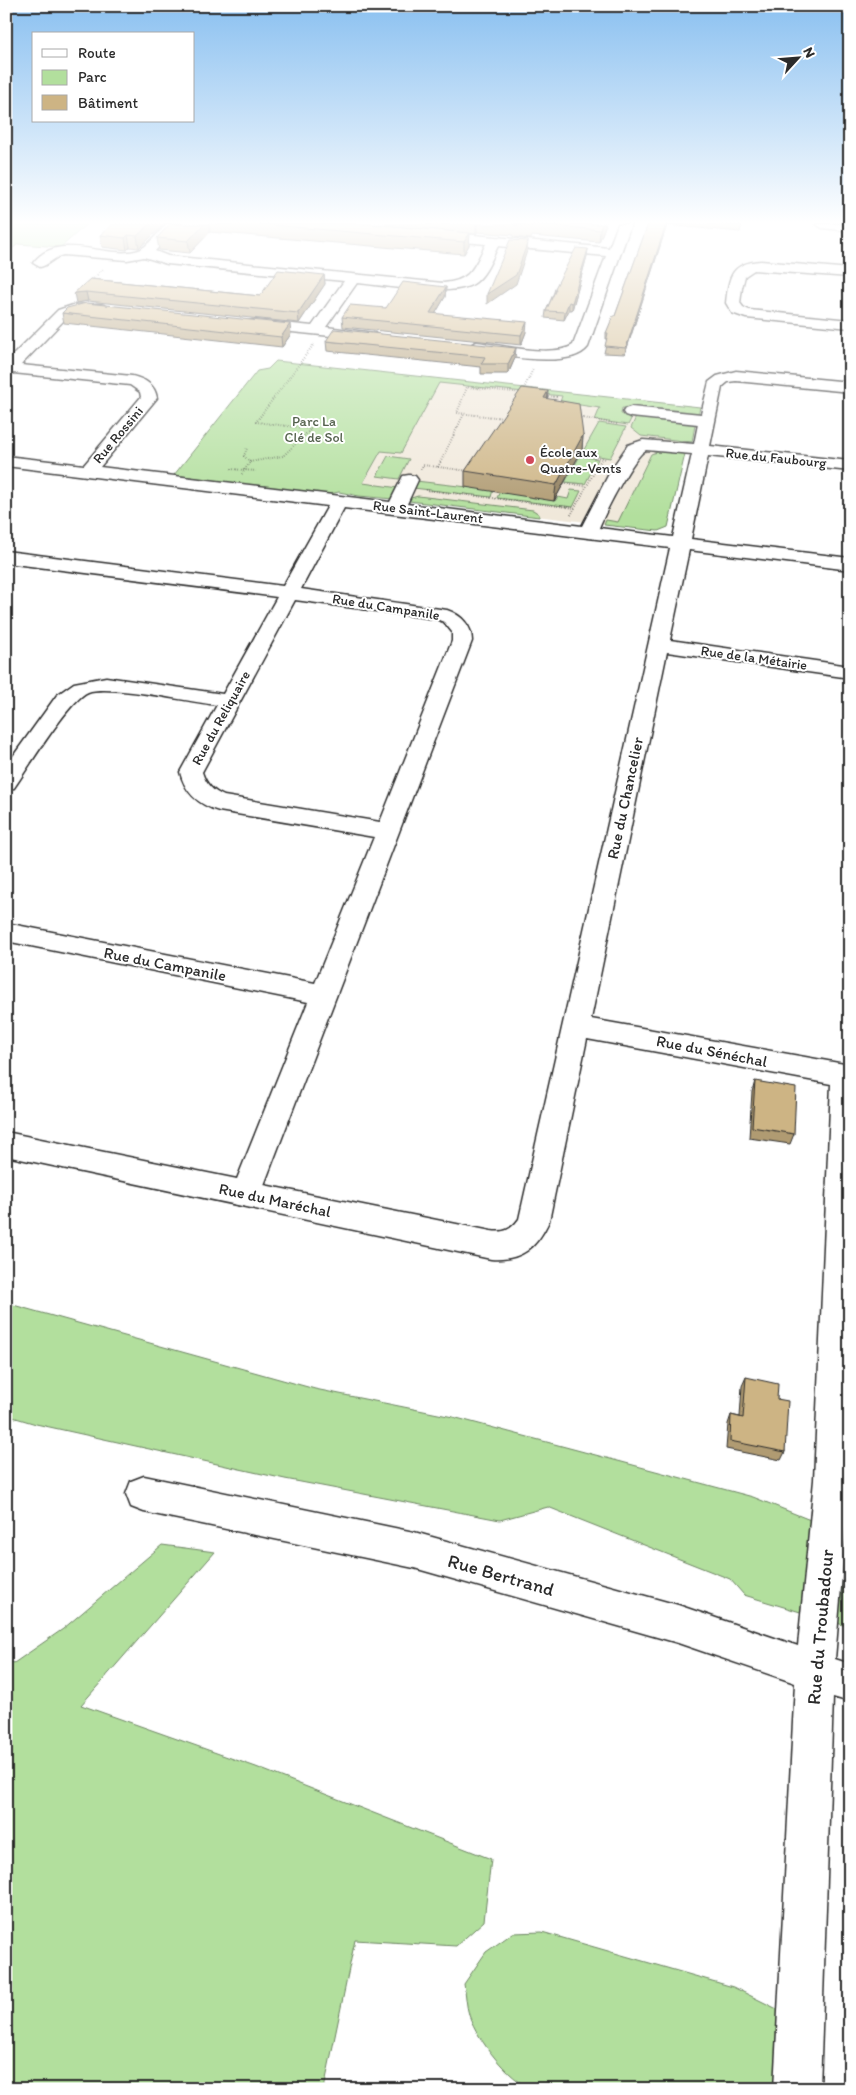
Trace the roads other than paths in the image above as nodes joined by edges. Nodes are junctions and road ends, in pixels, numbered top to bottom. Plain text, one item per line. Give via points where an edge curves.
1 (54, 322) edge
2 (237, 322) edge
3 (326, 322) edge
4 (589, 322) edge
5 (827, 322) edge
6 (850, 324) edge
7 (316, 337) junction
8 (382, 338) edge
9 (467, 346) edge
10 (8, 369) edge
11 (850, 387) edge
12 (631, 412) dead end
13 (708, 420) junction
14 (702, 450) junction
15 (6, 461) edge
16 (850, 466) edge
17 (88, 471) junction
18 (414, 485) road end
19 (339, 501) junction
20 (396, 508) junction
21 (589, 532) junction
22 (680, 544) junction
23 (6, 558) edge
24 (850, 564) edge
25 (290, 593) junction
26 (659, 645) junction
27 (850, 672) edge
28 (230, 701) junction
29 (6, 783) edge
30 (387, 832) junction
31 (6, 932) edge
32 (324, 995) junction
33 (575, 1026) junction
34 (848, 1076) edge
35 (6, 1144) edge
36 (246, 1194) junction
37 (534, 1222) joint
38 (844, 1322) edge
39 (144, 1494) dead end
40 (832, 1677) edge
41 (797, 2089) edge

1 - 10 street
2 - 7 street
3 - 7 street
4 - 9 street via 580,347 565,354
5 - 6 street
7 - 8 street
10 - 17 street, Rue Rossini via 132,381 146,388 149,398
11 - 13 street, Rue du Chancelier via 755,377 723,379 715,385
12 - 13 street
13 - 14 street, Rue du Chancelier
14 - 16 street, Rue du Faubourg
14 - 21 street, Rue du Faubourg via 653,445 636,448 613,483
14 - 22 street, Rue du Chancelier
15 - 17 street, Rue Saint-Laurent
17 - 19 street, Rue Saint-Laurent
18 - 20 street
19 - 20 street, Rue Saint-Laurent
19 - 25 street, Rue du Reliquaire
20 - 21 street, Rue Saint-Laurent via 543,518
21 - 22 street, Rue Saint-Laurent
22 - 24 street, Rue Saint-Laurent
22 - 26 street, Rue du Chancelier
23 - 25 street, Rue du Campanile
25 - 28 street, Rue du Reliquaire
25 - 30 street, Rue du Campanile via 440,614 451,618 462,631 462,641
26 - 27 street, Rue de la Métairie
26 - 33 street, Rue du Chancelier
28 - 29 street via 106,683 81,687 65,700
28 - 30 street, Rue du Reliquaire via 191,772 197,789 206,797 219,803
30 - 32 street, Rue du Campanile
31 - 32 street, Rue du Campanile
32 - 36 street, Rue du Campanile
33 - 34 street, Rue du Sénéchal
33 - 37 street, Rue du Chancelier
34 - 38 street, Rue du Troubadour
35 - 36 street, Rue du Maréchal
36 - 37 street, Rue du Maréchal via 501,1247 526,1236
38 - 40 street, Rue du Troubadour via 832,1480
39 - 40 street, Rue Bertrand via 414,1550 678,1624
40 - 41 street, Rue du Troubadour

